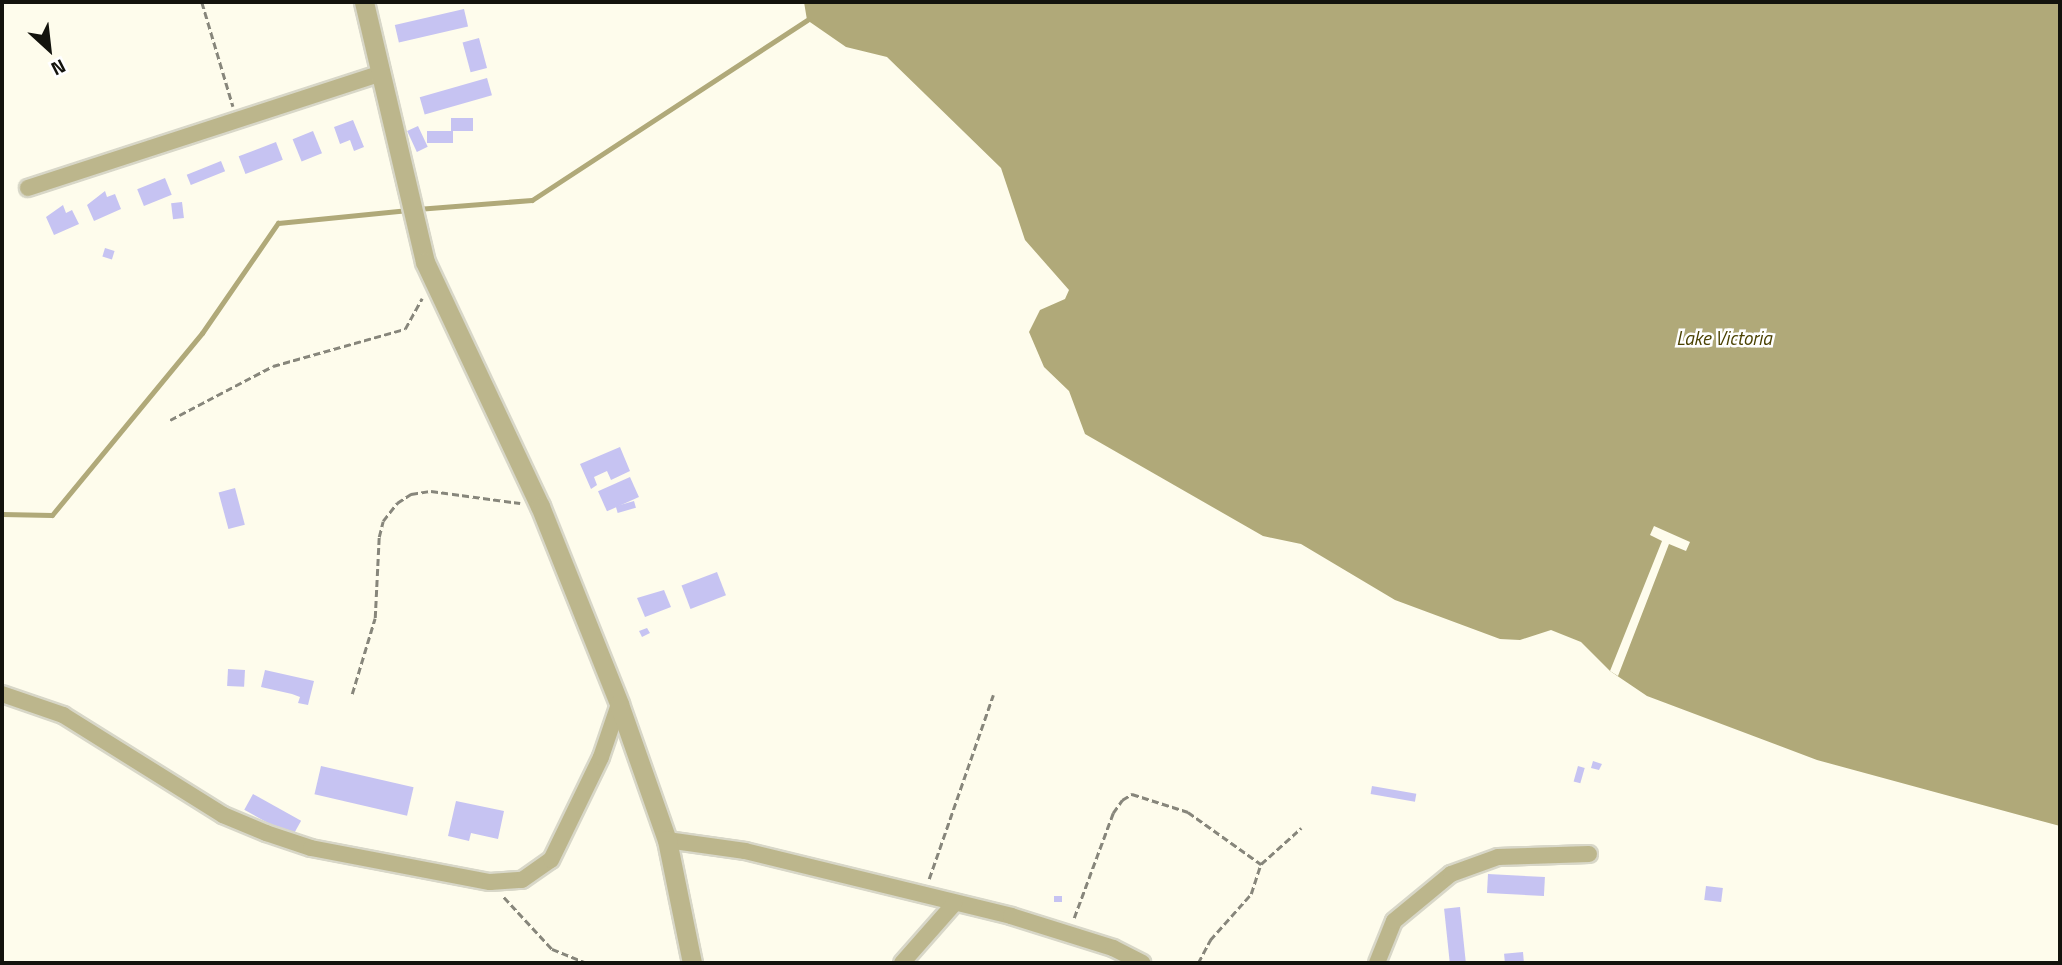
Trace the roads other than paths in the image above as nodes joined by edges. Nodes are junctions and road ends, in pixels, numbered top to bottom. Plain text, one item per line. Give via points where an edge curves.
1 (364, 2) edge
2 (381, 73) junction
3 (29, 188) dead end
4 (2, 694) edge
5 (619, 704) junction
6 (667, 840) junction
7 (1589, 854) dead end
8 (954, 904) junction
9 (692, 963) edge
10 (902, 963) edge
11 (1143, 963) edge
12 (1377, 963) edge

1 - 2 street
2 - 3 street
2 - 5 street via 425,262 540,506
4 - 5 street via 63,715 223,815 266,833 311,848 490,882 522,880 551,860 601,757
5 - 6 street
6 - 8 street via 745,851
6 - 9 street
7 - 12 street via 1498,857 1451,874 1394,921
8 - 10 street
8 - 11 street via 1067,933

